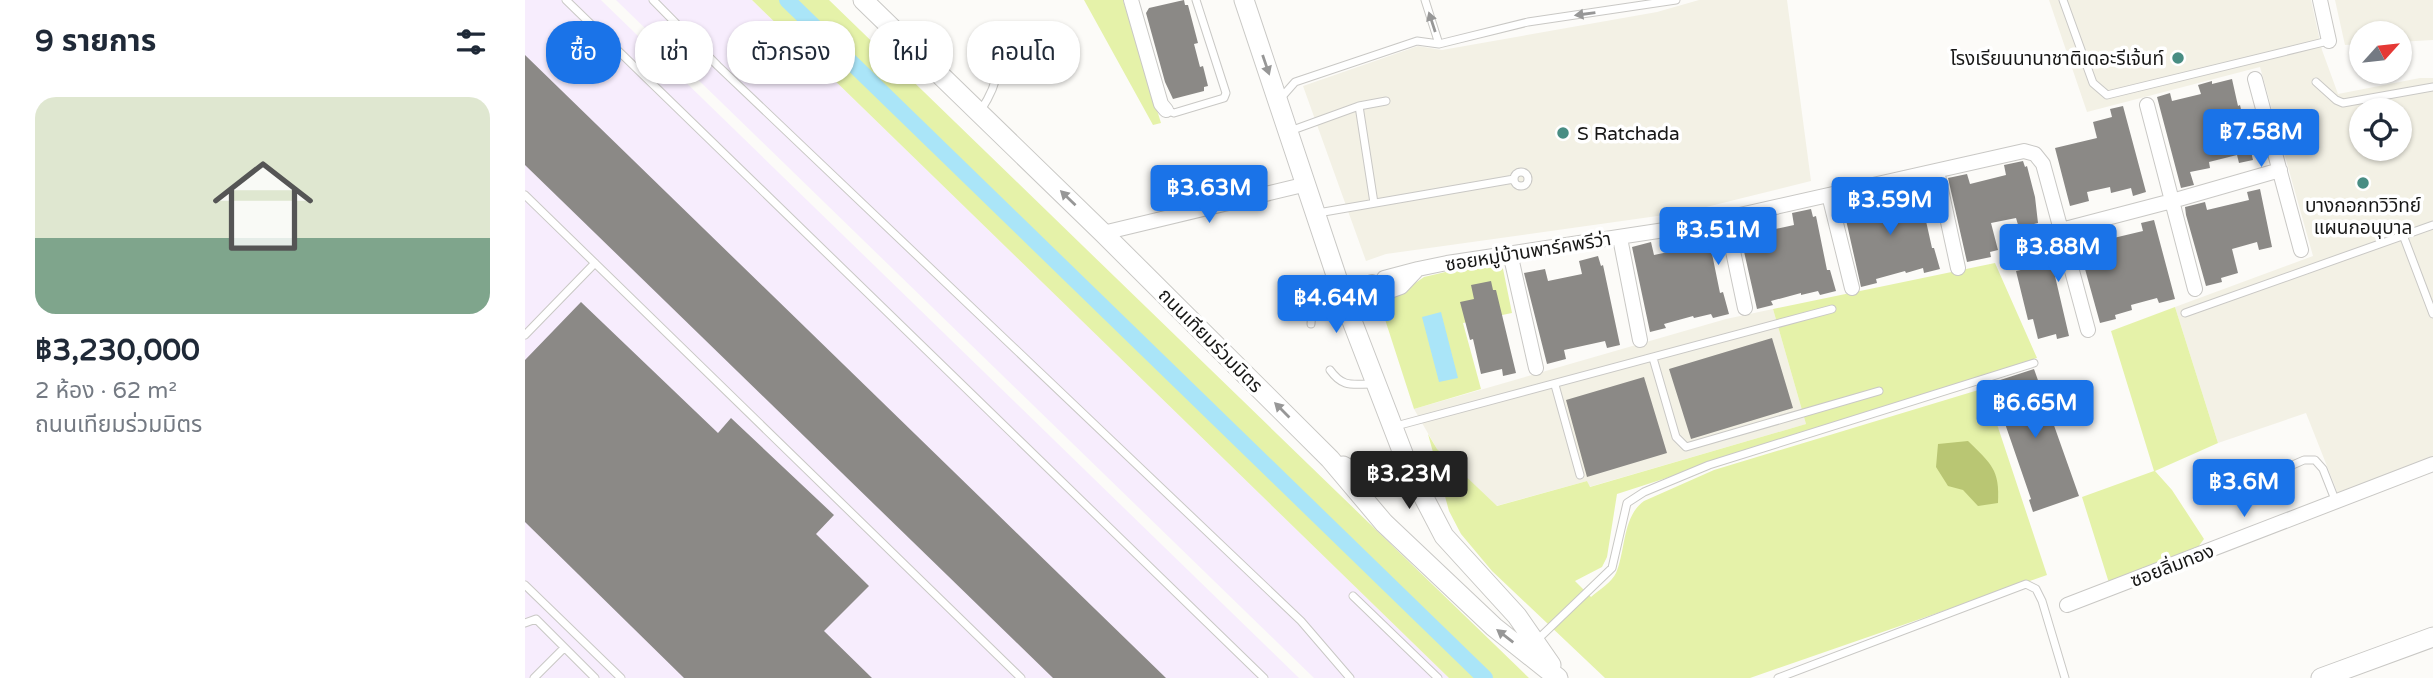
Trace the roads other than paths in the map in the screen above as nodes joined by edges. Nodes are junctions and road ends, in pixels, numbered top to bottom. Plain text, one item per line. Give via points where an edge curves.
1 (566, 0) edge
2 (653, 0) edge
3 (863, 0) edge
4 (1131, 0) edge
5 (1196, 0) edge
6 (1244, 0) edge
7 (1425, 0) edge
8 (1676, 0) edge
9 (2063, 0) edge
10 (2320, 0) edge
11 (2329, 41) joint
12 (1440, 44) junction
13 (2255, 79) dead end
14 (2316, 82) dead end
15 (995, 84) edge
16 (2433, 87) edge
17 (1278, 101) junction
18 (1386, 102) dead end
19 (2147, 105) dead end
20 (1359, 106) junction
21 (1166, 110) joint
22 (980, 112) junction
23 (1289, 132) junction
24 (2280, 170) junction
25 (1937, 171) junction
26 (1514, 180) dead end
27 (1307, 184) junction
28 (525, 195) edge
29 (1829, 195) junction
30 (2172, 201) junction
31 (1374, 204) junction
32 (1316, 213) junction
33 (1726, 218) junction
34 (2433, 225) edge
35 (2061, 230) junction
36 (1103, 233) junction
37 (2403, 235) junction
38 (1620, 237) junction
39 (2301, 250) dead end
40 (1510, 253) junction
41 (595, 263) junction
42 (1958, 268) dead end
43 (1852, 288) dead end
44 (2195, 289) dead end
45 (1342, 293) junction
46 (1745, 308) dead end
47 (1832, 309) dead end
48 (2185, 313) dead end
49 (2433, 314) edge
50 (1311, 324) dead end
51 (2088, 330) dead end
52 (525, 335) edge
53 (1640, 340) dead end
54 (1653, 358) junction
55 (2034, 363) dead end
56 (1536, 368) dead end
57 (1330, 370) dead end
58 (1375, 384) junction
59 (1555, 385) junction
60 (1879, 391) dead end
61 (1392, 427) junction
62 (1330, 458) junction
63 (2433, 464) edge
64 (1409, 469) junction
65 (1580, 475) dead end
66 (2240, 488) dead end
67 (2336, 503) junction
68 (525, 584) edge
69 (1353, 596) dead end
70 (2067, 605) dead end
71 (525, 623) edge
72 (2433, 637) edge
73 (1535, 642) junction
74 (564, 648) junction
75 (591, 677) edge
76 (534, 678) edge
77 (621, 678) edge
78 (1021, 678) edge
79 (1264, 678) edge
80 (1350, 678) edge
81 (1438, 678) edge
82 (1559, 678) edge
83 (1778, 678) edge
84 (2065, 678) edge
85 (2321, 678) edge

1 - 79 lane
2 - 80 lane via 1301,621
3 - 22 street, ถนนเทียมร่วมมิตร
4 - 21 street
5 - 21 lane via 1226,93 1224,98 1174,113
6 -> 17 street, ถนนเทียมร่วมมิตร
12 -> 7 lane
8 -> 12 lane via 1528,22
9 - 11 lane via 2093,83 2107,95
10 - 11 street
12 - 17 lane via 1417,41 1294,82
13 - 24 street
14 - 16 lane via 2343,103
15 - 22 lane
17 - 23 street, ถนนเทียมร่วมมิตร
18 - 20 lane
19 - 30 street
20 - 23 lane
20 - 31 lane
36 -> 22 street, ถนนเทียมร่วมมิตร
23 - 27 street, ถนนเทียมร่วมมิตร
24 - 30 street
24 - 39 street
25 - 29 street, ซอยหมู่บ้านพาร์คพรีว่า
25 - 35 street, ซอยหมู่บ้านพาร์คพรีว่า via 2024,151 2035,154 2043,164
25 - 42 street
26 - 31 lane
27 - 32 street, ถนนเทียมร่วมมิตร
27 - 36 street
28 - 41 lane
29 - 33 street, ซอยหมู่บ้านพาร์คพรีว่า
29 - 43 street
30 - 35 street
30 - 44 street
31 - 32 lane
32 - 45 street, ถนนเทียมร่วมมิตร
33 - 38 street, ซอยหมู่บ้านพาร์คพรีว่า
33 - 46 street
34 - 37 lane
35 - 51 street
62 -> 36 street, ถนนเทียมร่วมมิตร
37 - 48 lane
37 - 49 lane
38 - 40 street, ซอยหมู่บ้านพาร์คพรีว่า
38 - 53 street
40 - 45 street, ซอยหมู่บ้านพาร์คพรีว่า via 1417,269 1381,287
40 - 56 street
41 - 52 lane
41 - 78 lane
45 - 50 lane via 1321,297
45 - 58 street, ถนนเทียมร่วมมิตร
47 - 54 lane
54 - 59 lane
54 - 60 lane via 1677,438 1686,447
55 - 73 lane via 1709,466 1644,492 1627,503 1612,568
57 - 58 lane via 1345,384
58 - 61 street, ถนนเทียมร่วมมิตร
59 - 61 lane
59 - 65 lane
61 - 64 street, ถนนเทียมร่วมมิตร
62 - 64 street via 1377,486 1400,482
82 -> 62 street, ถนนเทียมร่วมมิตร via 1494,627 1394,533
63 - 67 street, ซอยลิ่มทอง
64 - 73 street, ถนนเทียมร่วมมิตร via 1444,536
66 - 67 lane via 2304,460 2315,460
67 - 70 street, ซอยลิ่มทอง
68 - 77 lane
69 - 81 lane
71 - 74 lane via 536,619
72 - 85 street
73 - 82 street, ถนนเทียมร่วมมิตร
74 - 75 lane
74 - 76 lane
83 - 84 lane via 2026,584 2036,589 2042,600

